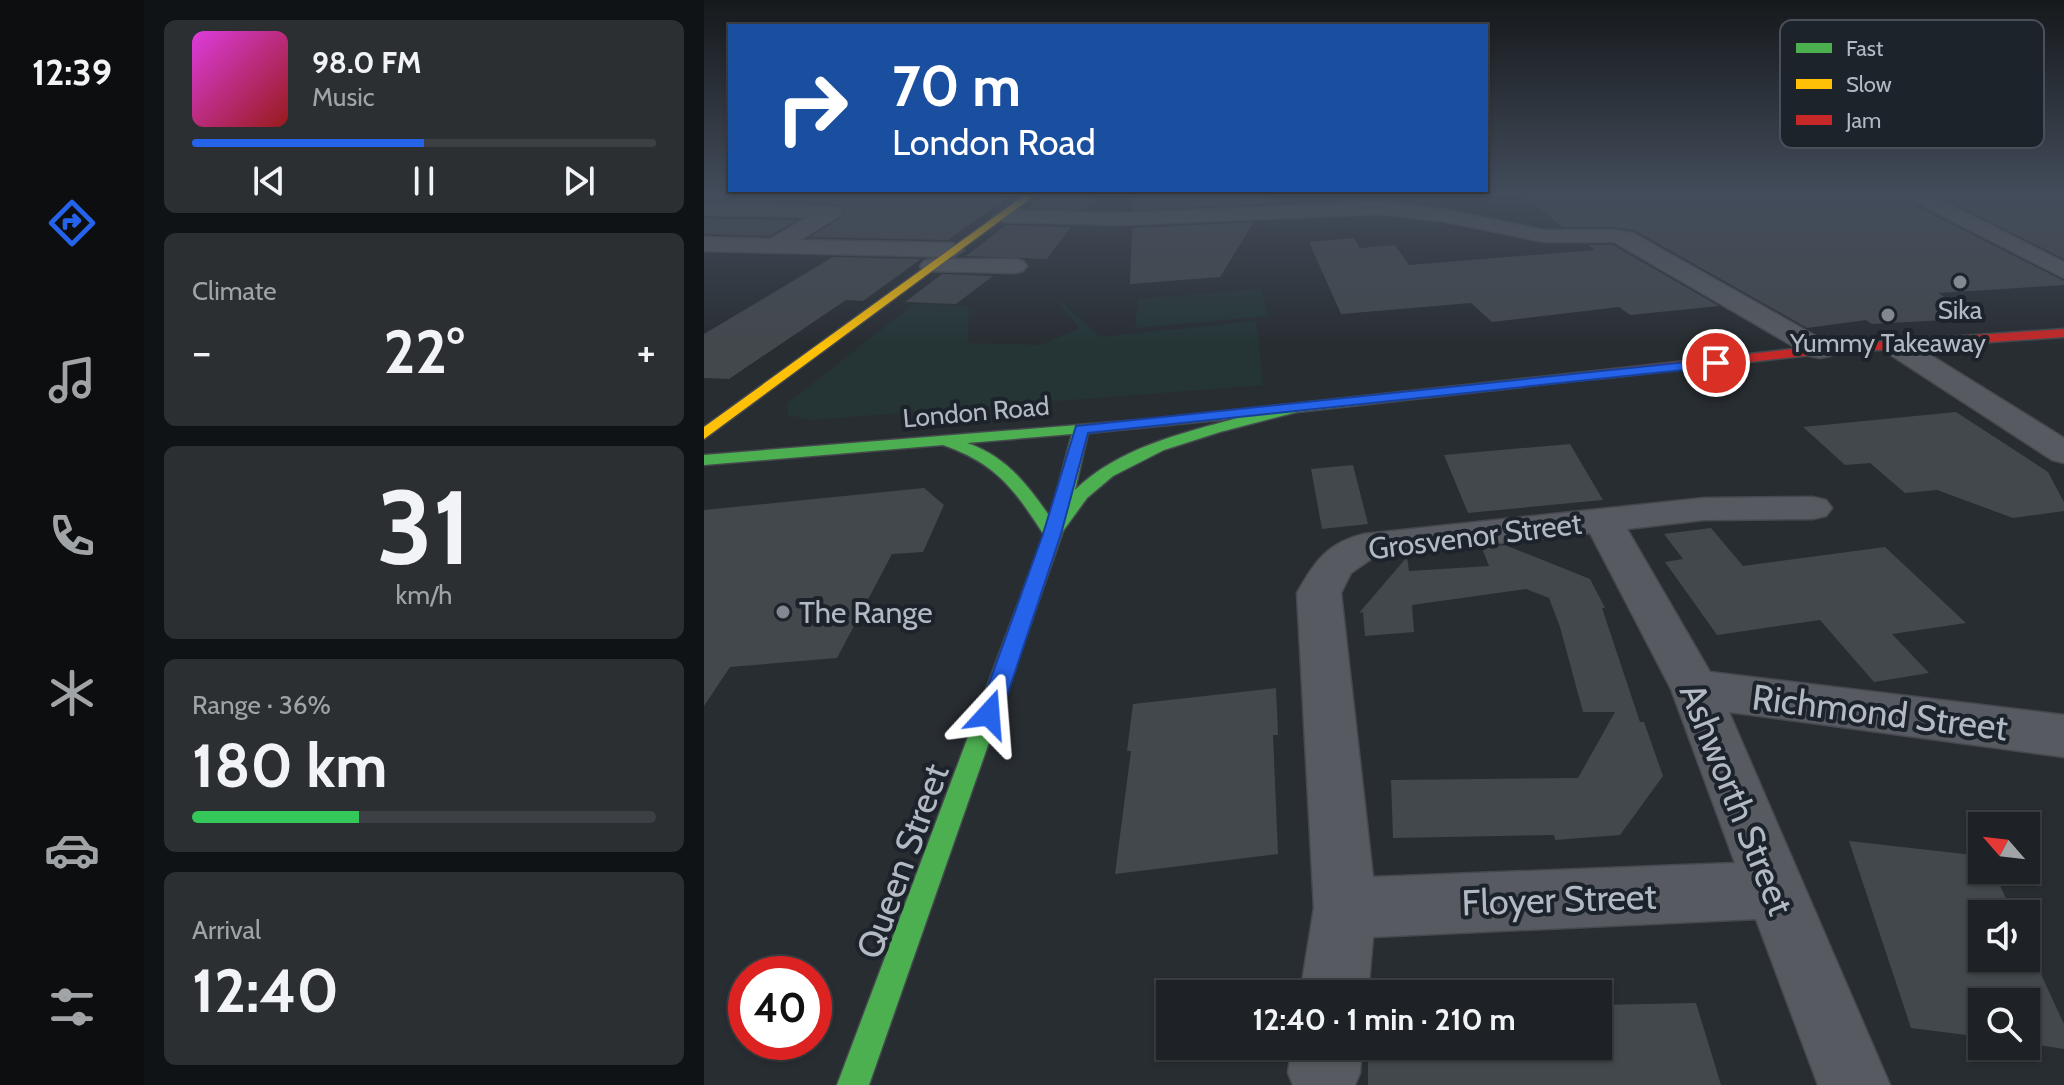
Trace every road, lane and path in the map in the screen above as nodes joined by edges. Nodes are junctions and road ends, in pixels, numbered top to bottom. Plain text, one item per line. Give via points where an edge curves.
1 (798, 246) edge
2 (959, 246) edge
3 (1638, 246) edge
4 (2017, 246) edge
5 (953, 250) junction
6 (932, 266) junction
7 (1015, 266) dead end
8 (2061, 268) edge
9 (2064, 333) edge
10 (1893, 344) junction
11 (1820, 350) junction
12 (754, 397) junction
13 (1301, 406) junction
14 (1081, 429) junction
15 (704, 434) edge
16 (947, 441) junction
17 (800, 452) junction
18 (2064, 453) edge
19 (704, 460) edge
20 (1813, 508) dead end
21 (1603, 520) junction
22 (1052, 534) junction
23 (1695, 689) junction
24 (2064, 736) edge
25 (1773, 890) junction
26 (1345, 908) junction
27 (1336, 980) edge
28 (853, 1085) edge
29 (1854, 1085) edge

1 - 5 street
2 - 5 main road
3 - 11 street
4 - 8 street
5 - 6 main road
6 - 7 street
6 - 12 main road
9 - 10 main road, London Road
10 - 11 main road, London Road
10 - 18 street
11 - 13 main road, London Road
12 - 15 main road
12 - 17 main road via 749,414 760,430
13 - 14 main road, London Road
13 - 22 main road via 1117,466 1085,490
14 - 16 main road, London Road
14 - 22 main road, Queen Street
16 - 17 main road, London Road
16 - 22 main road via 975,448 1007,467
17 - 19 main road, London Road
20 - 21 street, Grosvenor Street via 1704,509
21 - 23 street, Ashworth Street
21 - 26 street, Grosvenor Street via 1364,546 1334,565 1319,593
22 - 28 main road, Queen Street
23 - 24 street, Richmond Street
23 - 25 street, Ashworth Street
25 - 26 street, Floyer Street
25 - 29 street, Ashworth Street
26 - 27 street, Grosvenor Street

